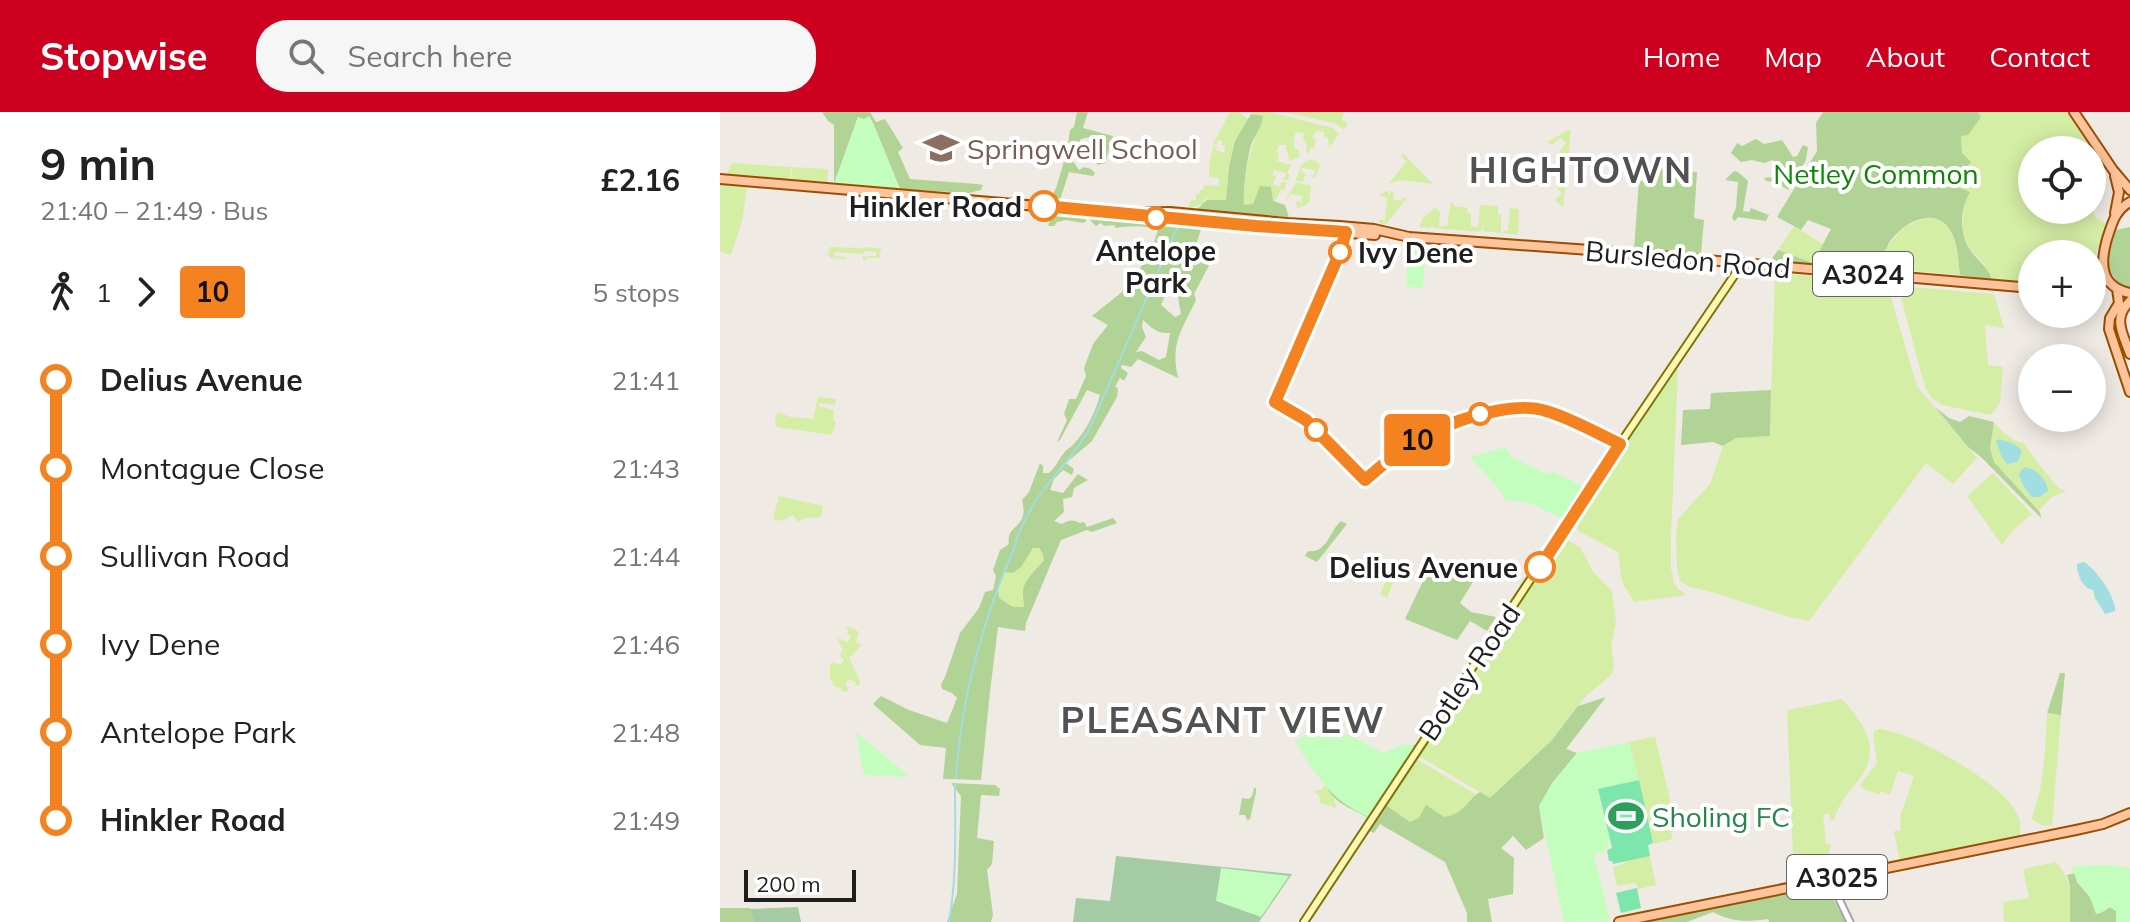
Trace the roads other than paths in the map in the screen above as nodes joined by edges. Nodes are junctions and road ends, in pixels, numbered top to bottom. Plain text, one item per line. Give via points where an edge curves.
1 (2074, 112) edge
2 (2113, 170) junction
3 (720, 179) edge
4 (2130, 190) edge
5 (2130, 202) edge
6 (2114, 218) junction
7 (2106, 245) edge
8 (1724, 263) junction
9 (1742, 264) junction
10 (2106, 274) edge
11 (1730, 281) junction
12 (2106, 282) edge
13 (2113, 286) junction
14 (2018, 287) edge
15 (2130, 293) edge
16 (2130, 301) edge
17 (2130, 354) edge
18 (2130, 392) edge
19 (2130, 813) edge
20 (1829, 879) junction
21 (1304, 922) edge
22 (1619, 922) edge
23 (1850, 922) edge

1 - 2 main road
2 - 4 main road
2 - 6 main road via 2119,192
3 - 8 main road, Bursledon Road / A3024 via 1340,226
5 - 6 main road
6 - 7 main road
8 - 9 main road, Bursledon Road / A3024
8 - 11 main road
9 - 11 main road, Botley Road
9 - 14 main road, Bursledon Road / A3024
10 - 13 main road
11 - 21 main road, Botley Road
12 - 13 main road
13 - 15 main road
13 - 18 main road via 2119,303 2109,329
16 - 17 main road via 2120,319
19 - 20 main road, A3025 via 2076,830
20 - 22 main road, A3025
20 - 23 street

